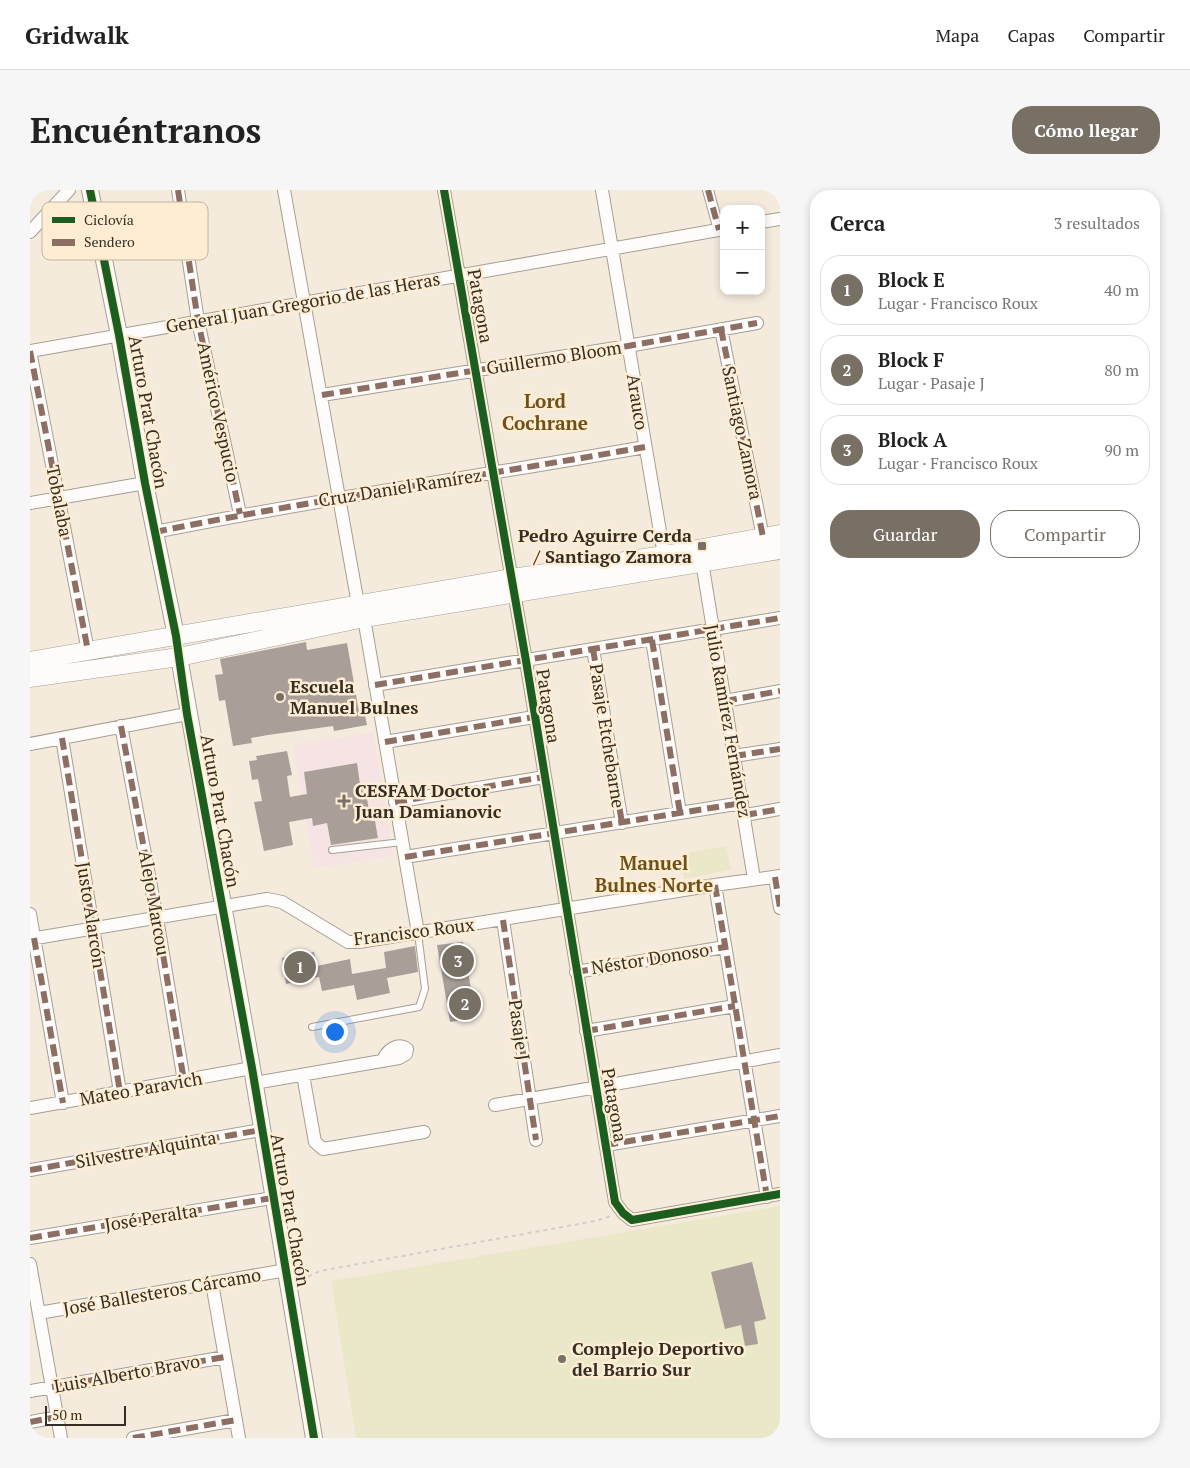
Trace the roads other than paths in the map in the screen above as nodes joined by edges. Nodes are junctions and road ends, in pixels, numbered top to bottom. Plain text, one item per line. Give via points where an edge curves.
1 (69, 190) edge
2 (284, 190) edge
3 (444, 190) edge
4 (602, 190) edge
5 (708, 190) edge
6 (58, 202) edge
7 (42, 219) edge
8 (780, 219) edge
9 (765, 221) edge
10 (720, 226) edge
11 (720, 229) edge
12 (30, 232) edge
13 (611, 248) junction
14 (104, 260) edge
15 (189, 260) edge
16 (460, 275) junction
17 (304, 302) junction
18 (198, 321) junction
19 (757, 323) dead end
20 (721, 329) junction
21 (119, 335) junction
22 (628, 346) junction
23 (30, 351) edge
24 (476, 370) junction
25 (322, 395) junction
26 (645, 447) junction
27 (492, 474) junction
28 (145, 484) junction
29 (340, 497) junction
30 (59, 498) junction
31 (30, 503) edge
32 (240, 514) junction
33 (155, 532) junction
34 (772, 536) edge
35 (780, 550) edge
36 (664, 555) junction
37 (702, 562) junction
38 (513, 586) junction
39 (361, 611) junction
40 (780, 618) edge
41 (713, 629) junction
42 (176, 636) junction
43 (652, 640) junction
44 (593, 649) junction
45 (88, 651) junction
46 (179, 657) junction
47 (526, 660) junction
48 (30, 661) edge
49 (30, 678) edge
50 (375, 685) junction
51 (780, 691) edge
52 (725, 702) junction
53 (187, 714) junction
54 (534, 717) junction
55 (121, 726) junction
56 (62, 738) junction
57 (385, 742) junction
58 (30, 744) edge
59 (780, 749) edge
60 (734, 756) junction
61 (544, 777) junction
62 (395, 802) junction
63 (743, 809) junction
64 (780, 809) edge
65 (680, 813) junction
66 (622, 822) junction
67 (554, 834) junction
68 (402, 842) junction
69 (332, 850) dead end
70 (405, 857) junction
71 (778, 877) edge
72 (754, 879) junction
73 (716, 884) junction
74 (223, 906) junction
75 (780, 908) edge
76 (566, 909) junction
77 (30, 914) edge
78 (157, 918) junction
79 (503, 920) junction
80 (93, 928) junction
81 (418, 933) junction
82 (32, 938) edge
83 (725, 947) junction
84 (576, 972) junction
85 (735, 1006) junction
86 (312, 1027) dead end
87 (586, 1031) junction
88 (780, 1054) edge
89 (382, 1061) dead end
90 (744, 1061) junction
91 (303, 1075) junction
92 (253, 1076) junction
93 (184, 1081) junction
94 (597, 1087) junction
95 (120, 1092) junction
96 (529, 1099) junction
97 (63, 1102) junction
98 (495, 1105) dead end
99 (30, 1108) edge
100 (780, 1116) edge
101 (753, 1120) junction
102 (261, 1130) junction
103 (424, 1132) dead end
104 (536, 1140) dead end
105 (606, 1145) junction
106 (30, 1170) edge
107 (774, 1195) edge
108 (272, 1198) junction
109 (30, 1238) edge
110 (30, 1264) edge
111 (287, 1278) junction
112 (212, 1283) junction
113 (33, 1293) edge
114 (39, 1313) junction
115 (225, 1357) junction
116 (52, 1387) junction
117 (30, 1391) edge
118 (57, 1417) junction
119 (236, 1420) junction
120 (30, 1422) edge
121 (61, 1438) edge
122 (133, 1438) edge
123 (239, 1438) edge
124 (314, 1438) edge

1 - 6 street
2 - 17 street
3 - 16 street, Patagona
4 - 13 street, Arauco
5 - 10 street
7 - 12 street
8 - 9 street
11 - 13 street, General Juan Gregorio de las Heras
13 - 16 street, General Juan Gregorio de las Heras
13 - 22 street, Arauco
14 - 21 street, Arturo Prat Chacón
15 - 18 street, Américo Vespucio
16 - 17 street, General Juan Gregorio de las Heras
16 - 24 street, Patagona
17 - 18 street, General Juan Gregorio de las Heras
17 - 25 street
18 - 21 street, General Juan Gregorio de las Heras
18 - 32 street, Américo Vespucio
19 - 20 street, Guillermo Bloom
20 - 22 street, Guillermo Bloom
20 - 34 street, Santiago Zamora
21 - 23 street, General Juan Gregorio de las Heras
21 - 28 street, Arturo Prat Chacón
22 - 24 street, Guillermo Bloom
22 - 26 street, Arauco
23 - 30 street, Tobalaba
24 - 25 street, Guillermo Bloom
24 - 27 street, Patagona
25 - 29 street
26 - 27 street, Cruz Daniel Ramírez
26 - 36 street, Arauco
27 - 29 street, Cruz Daniel Ramírez
27 - 38 street, Patagona
28 - 30 street
28 - 33 street, Arturo Prat Chacón
29 - 32 street, Cruz Daniel Ramírez
29 - 39 street
30 - 31 street
30 - 45 street, Tobalaba
32 - 33 street, Cruz Daniel Ramírez
33 - 42 street, Arturo Prat Chacón
34 - 36 main road
35 - 37 main road
36 - 38 main road
37 - 38 main road
37 - 41 street, Julio Ramírez Fernández
38 - 39 main road
38 - 47 street, Patagona
39 - 42 main road
39 - 46 main road
39 - 50 street
40 - 41 street
41 - 43 street
41 - 52 street, Julio Ramírez Fernández
42 - 45 main road
42 - 46 street, Arturo Prat Chacón
43 - 44 street
43 - 65 street
44 - 47 street
44 - 66 street, Pasaje Etchebarne
45 - 48 main road
46 - 49 main road
46 - 53 street, Arturo Prat Chacón
47 - 50 street
47 - 54 street, Patagona
50 - 57 street
51 - 52 street
52 - 60 street, Julio Ramírez Fernández
53 - 55 street
53 - 74 street, Arturo Prat Chacón
54 - 57 street
54 - 61 street, Patagona
55 - 56 street
55 - 78 street, Alejo Marcou
56 - 58 street
56 - 80 street, Justo Alarcón
57 - 62 street
59 - 60 street
60 - 63 street, Julio Ramírez Fernández
61 - 62 street
61 - 67 street, Patagona
62 - 68 street
63 - 64 street
63 - 65 street
63 - 72 street, Julio Ramírez Fernández
65 - 66 street
66 - 67 street
67 - 70 street
67 - 76 street, Patagona
68 - 69 lane
68 - 70 street
70 - 81 street
71 - 72 street, Francisco Roux
71 - 75 street
72 - 73 street, Francisco Roux
73 - 76 street, Francisco Roux
73 - 83 street
74 - 78 street, Francisco Roux
74 - 81 street, Francisco Roux via 275,899 348,942
74 - 92 street, Arturo Prat Chacón
76 - 79 street, Francisco Roux
76 - 84 street, Patagona
77 - 82 street
78 - 80 street, Francisco Roux
78 - 93 street, Alejo Marcou
79 - 81 street, Francisco Roux
79 - 96 street, Pasaje J
80 - 82 street, Francisco Roux
80 - 95 street, Justo Alarcón
81 - 86 lane via 425,988 419,1007
82 - 97 street
83 - 84 street, Néstor Donoso
83 - 85 street
84 - 87 street, Patagona
85 - 87 street
85 - 90 street
87 - 94 street, Patagona
88 - 90 street
89 - 91 street, Mateo Paravich
90 - 94 street
90 - 101 street
91 - 92 street, Mateo Paravich
91 - 103 street via 315,1142 323,1149
92 - 93 street, Mateo Paravich
92 - 102 street, Arturo Prat Chacón
93 - 95 street, Mateo Paravich
94 - 96 street
94 - 105 street, Patagona
95 - 97 street, Mateo Paravich
96 - 98 street
96 - 104 street, Pasaje J
97 - 99 street, Mateo Paravich
100 - 101 street
101 - 105 street
101 - 107 street
102 - 106 street, Silvestre Alquinta
102 - 108 street, Arturo Prat Chacón
105 - 107 street, Patagona via 615,1202 628,1216
108 - 109 street, José Peralta
108 - 111 street, Arturo Prat Chacón
110 - 113 street
111 - 112 street, José Ballesteros Cárcamo
111 - 124 street, Arturo Prat Chacón
112 - 114 street, José Ballesteros Cárcamo
112 - 115 street
113 - 114 street
114 - 116 street
115 - 116 street, Luis Alberto Bravo
115 - 119 street
116 - 117 street, Luis Alberto Bravo
116 - 118 street
118 - 120 street
118 - 121 street
119 - 122 street
119 - 123 street

